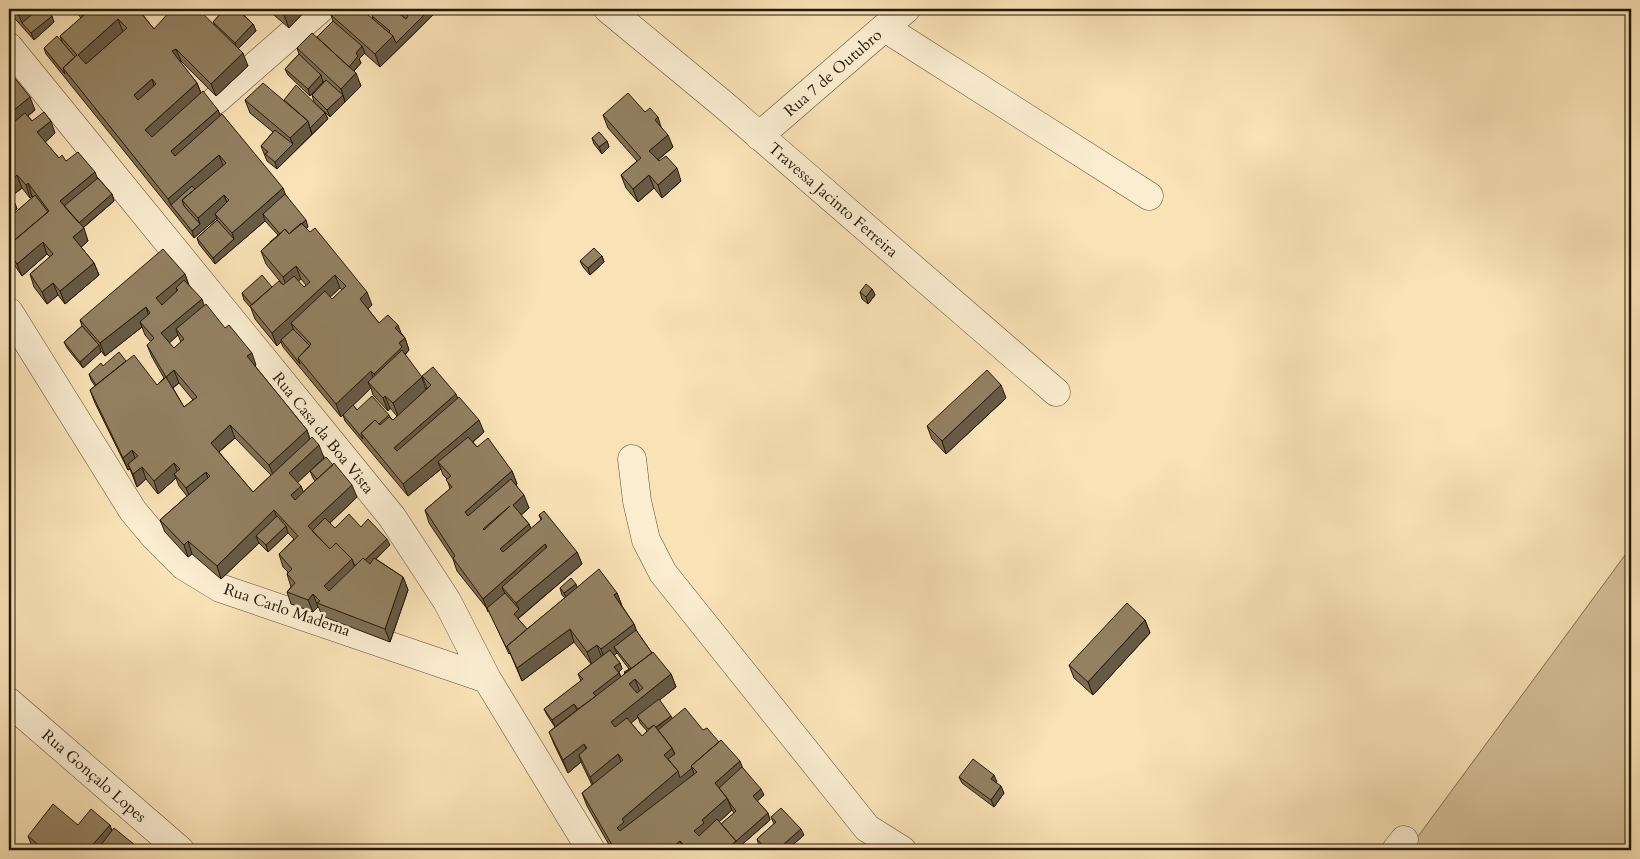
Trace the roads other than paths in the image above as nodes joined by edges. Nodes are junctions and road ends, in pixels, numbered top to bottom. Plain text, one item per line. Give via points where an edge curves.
1 (320, 9) edge
2 (608, 9) edge
3 (906, 9) edge
4 (885, 28) junction
5 (9, 47) edge
6 (216, 100) dead end
7 (759, 136) junction
8 (1148, 196) dead end
9 (9, 312) edge
10 (1056, 392) dead end
11 (632, 459) dead end
12 (487, 679) junction
13 (9, 702) edge
14 (180, 850) edge
15 (591, 850) edge
16 (902, 850) edge

1 - 6 street
2 - 7 street, Travessa Jacinto Ferreira
3 - 4 street, Rua 7 de Outubro
4 - 7 street, Rua 7 de Outubro
4 - 8 street
5 - 12 street, Rua Casa da Boa Vista via 392,517 448,601
7 - 10 street, Travessa Jacinto Ferreira
9 - 12 street, Rua Carlo Maderna via 133,510 184,566 220,588
11 - 16 street via 646,540 663,573 867,828
12 - 15 street, Rua Casa da Boa Vista
13 - 14 street, Rua Gonçalo Lopes

